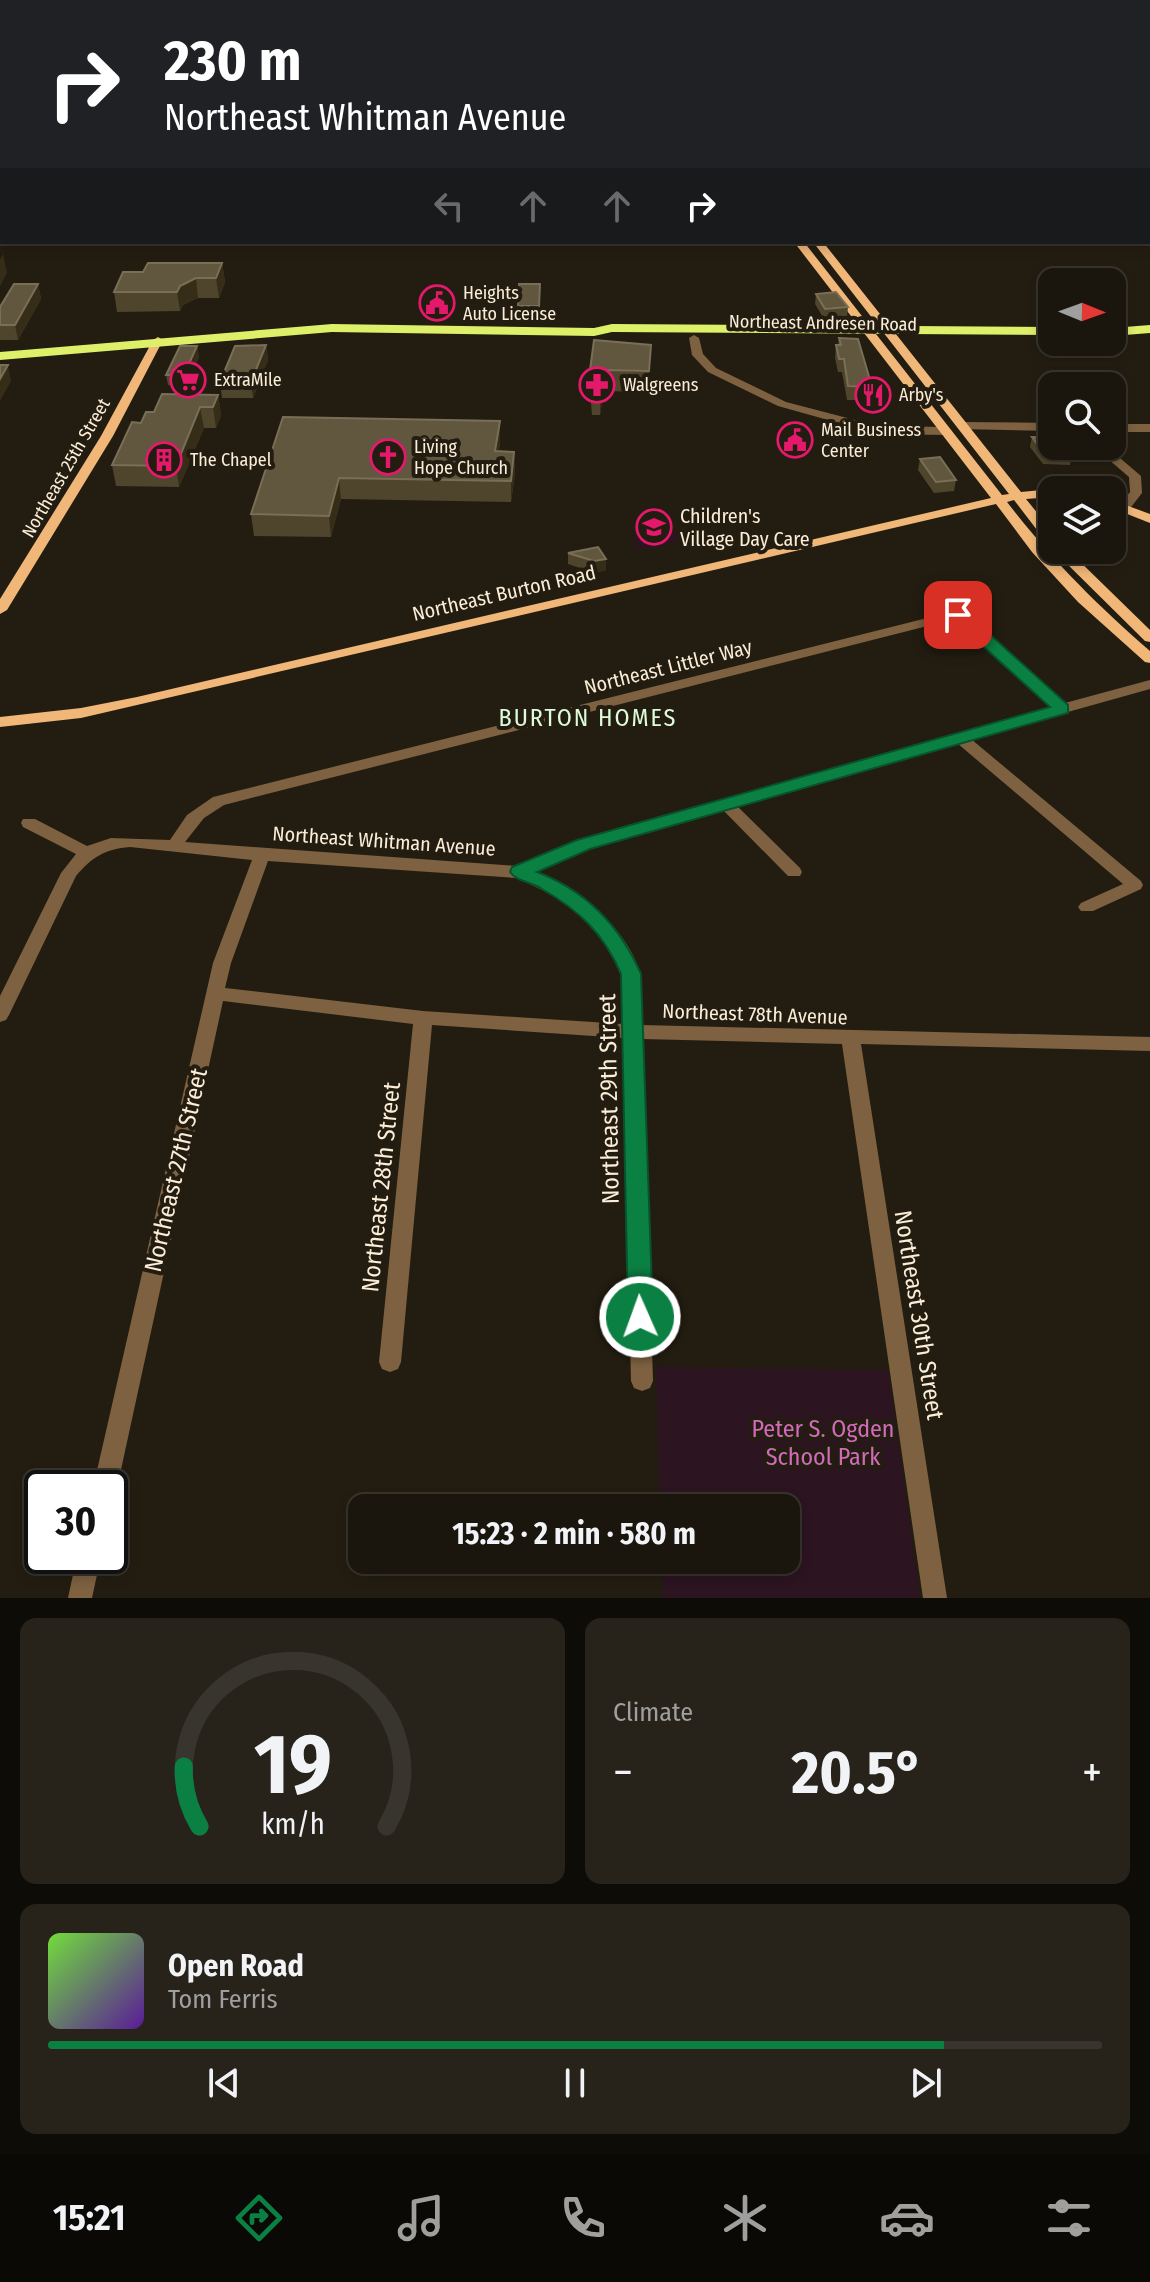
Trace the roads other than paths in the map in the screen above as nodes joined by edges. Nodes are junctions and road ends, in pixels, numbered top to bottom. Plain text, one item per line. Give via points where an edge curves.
1 (801, 244) edge
2 (819, 244) edge
3 (678, 329) junction
4 (1150, 329) edge
5 (740, 330) junction
6 (1038, 331) edge
7 (1126, 331) edge
8 (594, 332) junction
9 (611, 337) junction
10 (883, 337) junction
11 (694, 338) junction
12 (158, 340) junction
13 (1038, 340) edge
14 (0, 356) edge
15 (963, 426) junction
16 (1038, 427) edge
17 (1126, 428) edge
18 (1150, 428) edge
19 (946, 431) junction
20 (1118, 460) edge
21 (1038, 494) edge
22 (1016, 496) junction
23 (998, 500) junction
24 (1126, 500) edge
25 (1126, 510) edge
26 (1150, 519) edge
27 (1038, 523) edge
28 (1074, 564) edge
29 (983, 608) dead end
30 (0, 610) edge
31 (958, 615) junction
32 (1150, 638) edge
33 (1150, 659) edge
34 (1150, 684) edge
35 (1062, 709) junction
36 (0, 722) edge
37 (960, 738) junction
38 (726, 804) junction
39 (29, 823) dead end
40 (175, 846) junction
41 (86, 853) junction
42 (262, 855) junction
43 (519, 872) junction
44 (794, 872) dead end
45 (1087, 907) dead end
46 (216, 994) junction
47 (0, 1015) edge
48 (423, 1018) junction
49 (632, 1032) junction
50 (851, 1039) junction
51 (1150, 1044) edge
52 (390, 1362) dead end
53 (642, 1381) dead end
54 (109, 1470) edge
55 (85, 1574) edge
56 (80, 1598) edge
57 (935, 1598) edge

1 - 10 main road
2 - 10 main road
3 - 5 main road, Northeast Andresen Road
3 - 8 main road, Northeast Andresen Road
3 - 9 main road
4 - 7 main road
5 - 10 main road, Northeast Andresen Road
5 - 11 main road
6 - 10 main road, Northeast Andresen Road
8 - 9 main road, Northeast Andresen Road
8 - 12 main road, Northeast Andresen Road via 332,328
9 - 11 main road, Northeast Andresen Road
10 - 11 main road, Northeast Andresen Road
10 - 13 main road, Northeast Andresen Road
10 - 15 main road
10 - 19 main road
11 - 19 street via 698,355 712,370 782,404 878,430
12 - 14 main road, Northeast Andresen Road
12 - 30 main road, Northeast 25th Street via 107,436
15 - 16 street
15 - 22 main road
17 - 18 street
19 - 23 main road
20 - 24 street via 1137,481 1136,493
21 - 22 main road, Northeast Burton Road
22 - 23 main road, Northeast Burton Road
22 - 27 main road
23 - 33 main road via 1063,579
23 - 36 main road, Northeast Burton Road via 137,701
25 - 26 main road
28 - 32 main road
29 - 31 street, Northeast Littler Way
31 - 35 street
31 - 40 street, Northeast Littler Way via 219,801 190,820
34 - 35 street, Northeast Whitman Avenue
35 - 37 street, Northeast Whitman Avenue
37 - 38 street, Northeast Whitman Avenue
37 - 45 street via 1131,873 1135,885
38 - 43 street, Northeast Whitman Avenue via 583,844
38 - 44 street
39 - 41 street
40 - 41 street, Northeast Whitman Avenue via 111,843
40 - 42 street, Northeast Whitman Avenue
41 - 47 street via 69,873
42 - 43 street, Northeast Whitman Avenue
42 - 46 street, Northeast 27th Street via 222,963
43 - 49 street, Northeast 29th Street via 547,883 592,915 617,942 631,974
46 - 48 street, Northeast 78th Avenue
46 - 54 street, Northeast 27th Street
48 - 49 street, Northeast 78th Avenue
48 - 52 street, Northeast 28th Street
49 - 50 street, Northeast 78th Avenue
49 - 53 street, Northeast 29th Street
50 - 51 street, Northeast 78th Avenue
50 - 57 street, Northeast 30th Street
55 - 56 street

